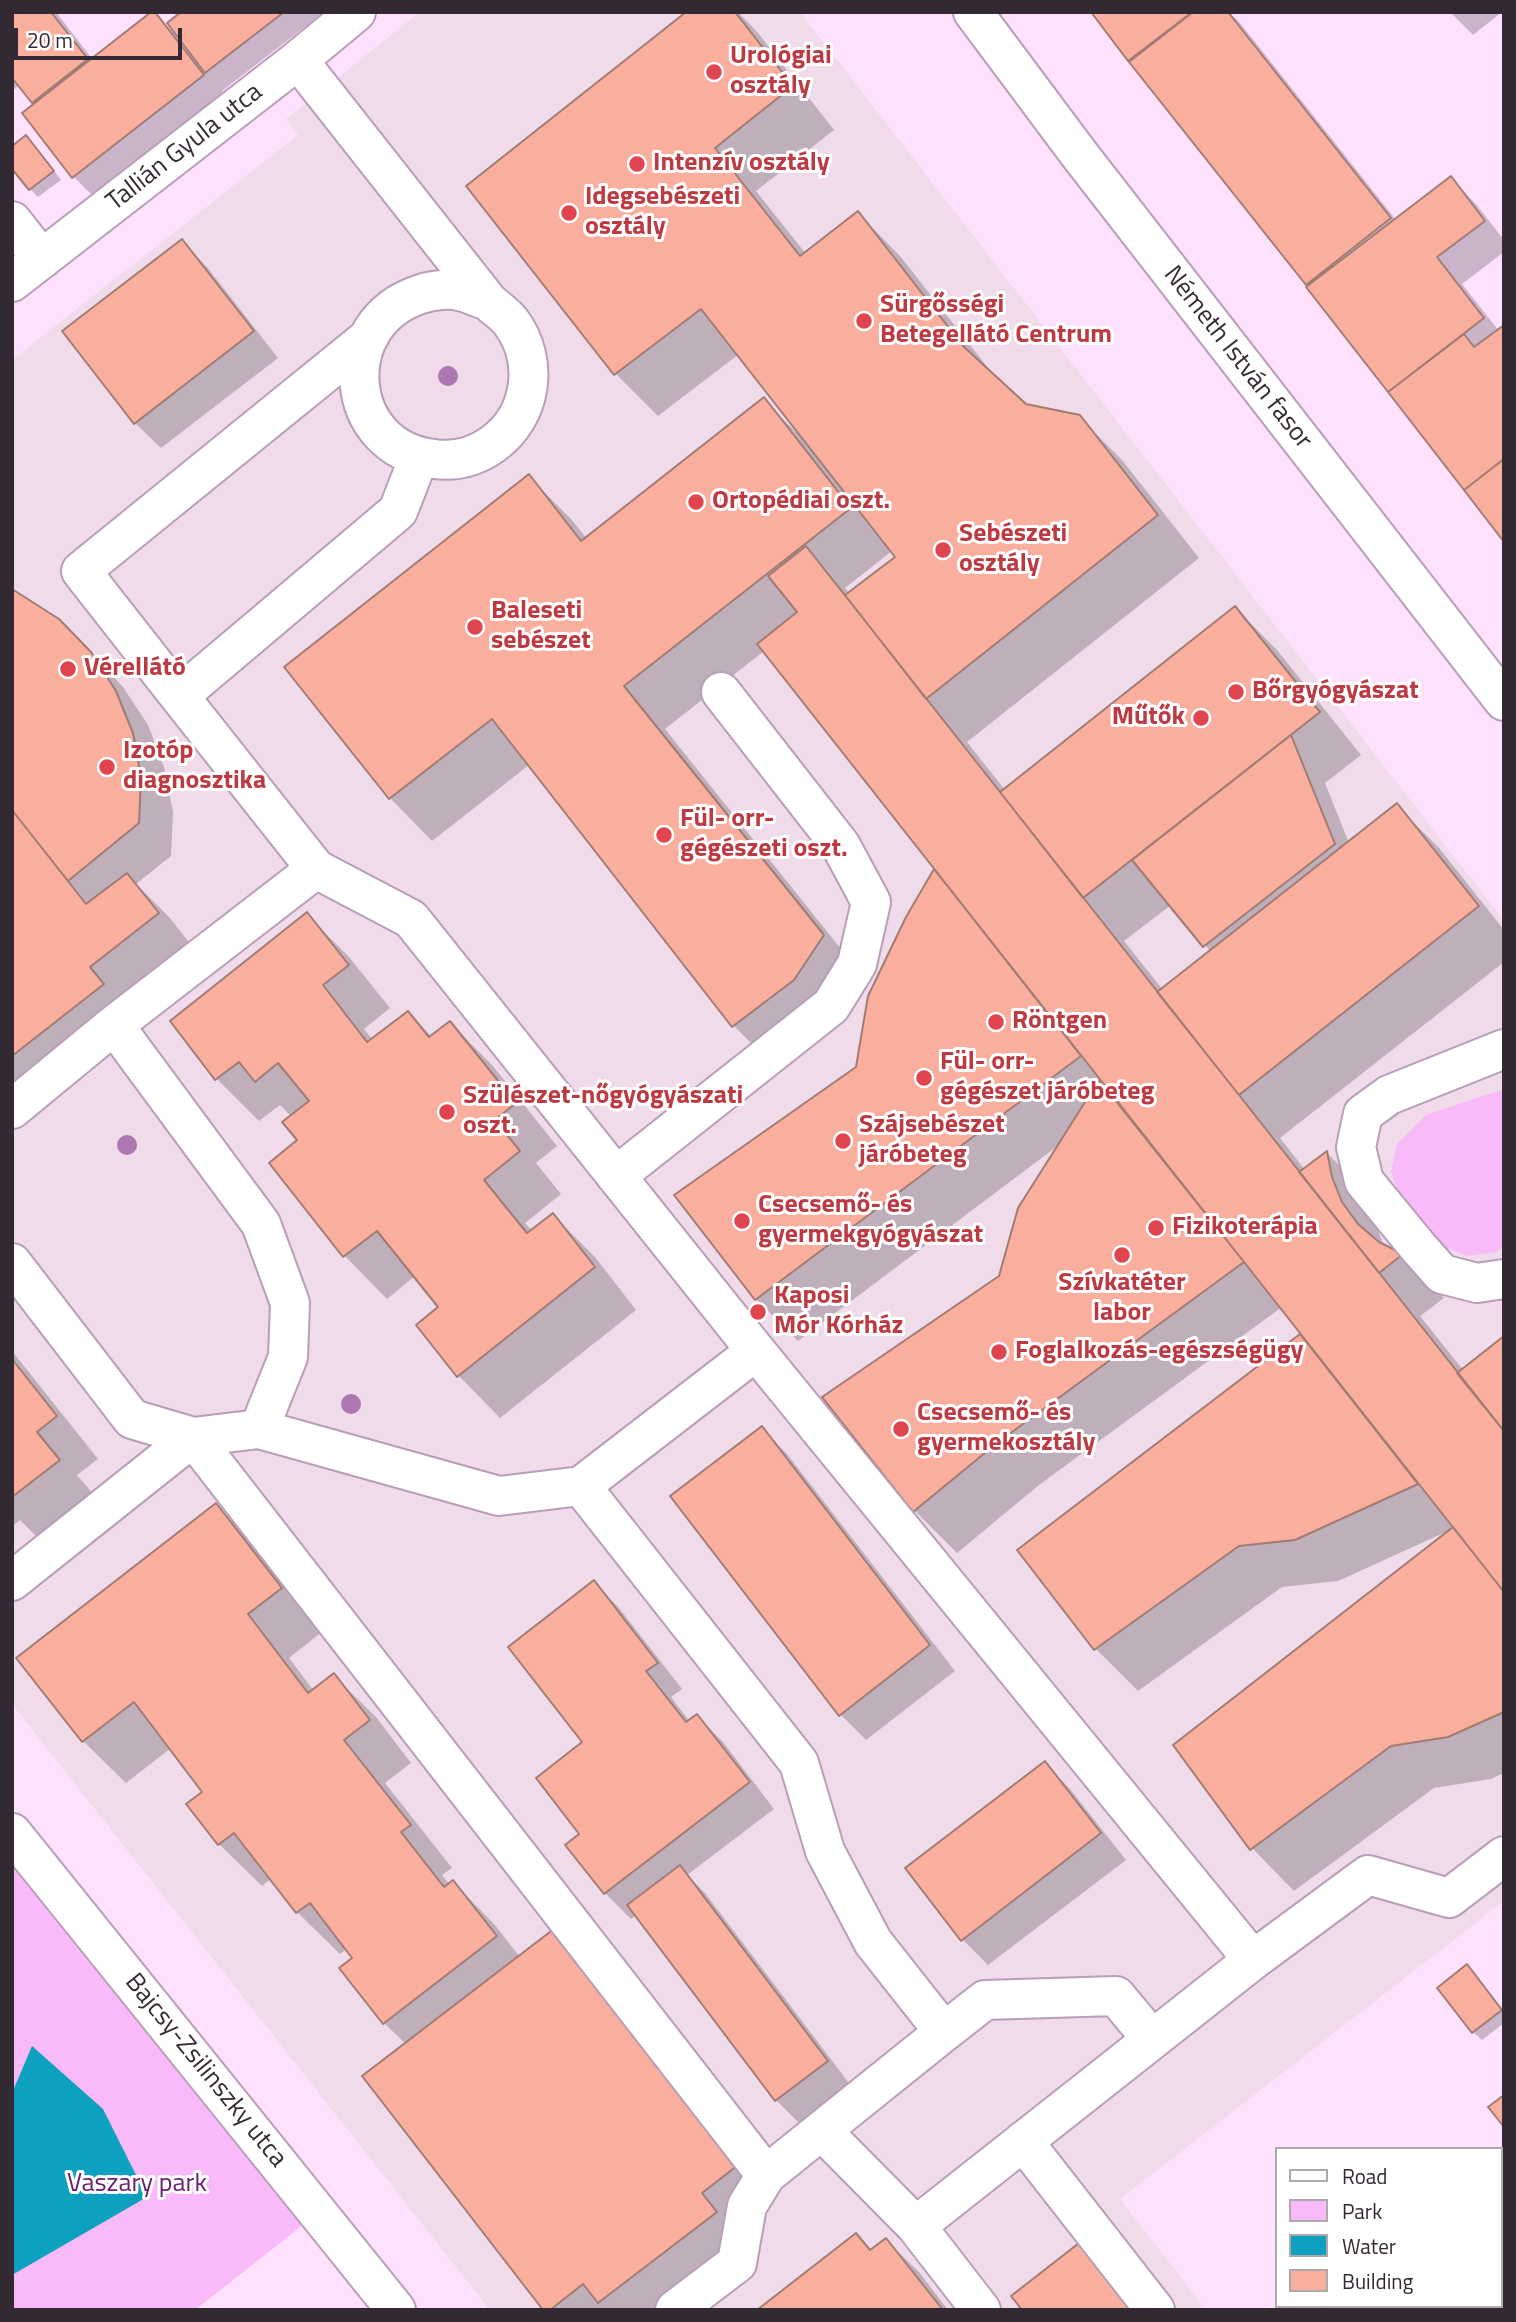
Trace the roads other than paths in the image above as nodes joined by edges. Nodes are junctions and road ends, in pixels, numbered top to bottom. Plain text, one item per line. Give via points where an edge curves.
1 (356, 12) edge
2 (973, 12) edge
3 (298, 60) junction
4 (12, 221) edge
5 (42, 259) junction
6 (12, 282) edge
7 (488, 301) junction
8 (367, 339) junction
9 (419, 457) junction
10 (720, 692) dead end
11 (179, 696) junction
12 (1504, 701) edge
13 (316, 869) junction
14 (114, 1025) junction
15 (1504, 1049) edge
16 (12, 1109) edge
17 (617, 1176) junction
18 (12, 1263) edge
19 (1504, 1279) edge
20 (756, 1351) junction
21 (259, 1429) junction
22 (193, 1437) junction
23 (581, 1486) junction
24 (12, 1581) edge
25 (12, 1833) edge
26 (1504, 1856) edge
27 (1254, 1960) junction
28 (944, 2032) junction
29 (1152, 2038) junction
30 (822, 2131) junction
31 (1023, 2141) junction
32 (766, 2175) junction
33 (916, 2226) junction
34 (396, 2310) edge
35 (675, 2310) edge
36 (981, 2310) edge
37 (1155, 2310) edge

1 - 3 street, Tallián Gyula utca
2 - 12 street, Németh István fasor
3 - 5 street, Tallián Gyula utca
3 - 7 street
4 - 5 street
5 - 6 street, Tallián Gyula utca
7 - 8 street via 461,291 432,290 405,299 382,315
7 - 9 street via 511,322 526,349 530,380 523,410 505,436 480,454 450,461
8 - 9 street via 359,367 360,396 373,423 393,444
8 - 11 street via 80,571
9 - 11 street via 398,511
10 - 17 street via 841,846 871,902 857,964 831,1006
11 - 13 street
13 - 14 street
13 - 17 street via 411,919
14 - 16 street
14 - 21 street via 261,1224 290,1303 288,1357
15 - 19 street via 1389,1095 1363,1114 1356,1147 1364,1181 1442,1274 1477,1283
17 - 20 street
18 - 22 street via 132,1419
20 - 23 street
20 - 27 street
21 - 22 street
21 - 23 street via 499,1496
22 - 24 street
22 - 32 street
23 - 28 street via 799,1763 825,1851 873,1942
25 - 34 street, Bajcsy-Zsilinszky utca
26 - 27 street via 1448,1898 1368,1875
27 - 29 street
28 - 29 street via 985,2000 1116,1996
28 - 30 street
29 - 31 street
30 - 32 street
30 - 33 street
31 - 33 street
31 - 37 street
32 - 35 street via 747,2206 737,2263
33 - 36 street

